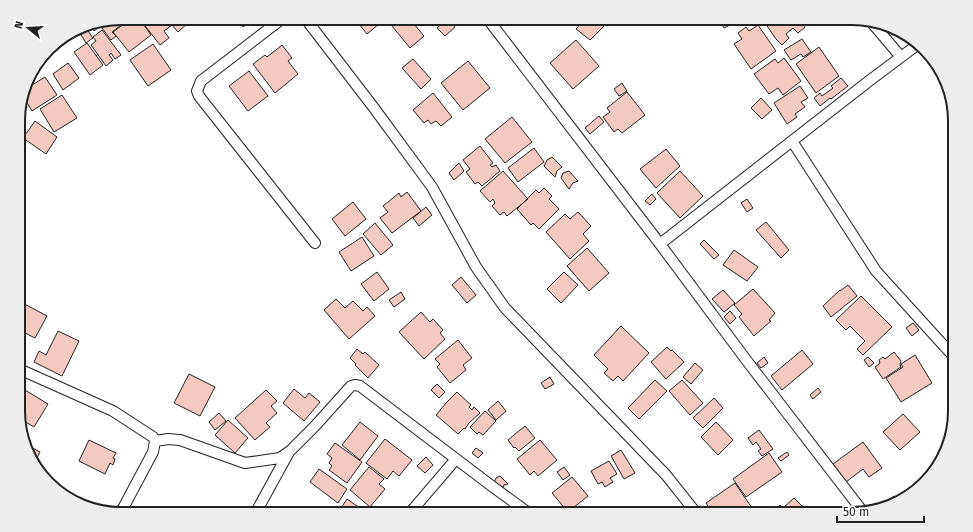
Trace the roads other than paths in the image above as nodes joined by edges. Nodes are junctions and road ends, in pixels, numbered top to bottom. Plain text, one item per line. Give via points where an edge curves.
1 (274, 25) edge
2 (310, 25) edge
3 (493, 25) edge
4 (877, 29) edge
5 (913, 48) edge
6 (900, 57) junction
7 (792, 141) junction
8 (315, 243) dead end
9 (660, 244) junction
10 (948, 350) edge
11 (25, 372) edge
12 (155, 441) junction
13 (290, 451) junction
14 (456, 459) junction
15 (124, 507) edge
16 (259, 507) edge
17 (415, 507) edge
18 (521, 507) edge
19 (691, 507) edge
20 (858, 507) edge

1 - 8 street via 201,80 197,91
2 - 19 street via 432,187 476,268 505,308 666,475
3 - 9 street
4 - 6 street
5 - 6 street
6 - 7 street
7 - 9 street
7 - 10 street via 876,271
9 - 20 street
11 - 12 street via 113,410 148,432
12 - 13 street via 180,440 245,463 280,458
12 - 15 street via 153,452
13 - 14 street via 351,386 355,385 360,386
13 - 16 street
14 - 17 street
14 - 18 street

